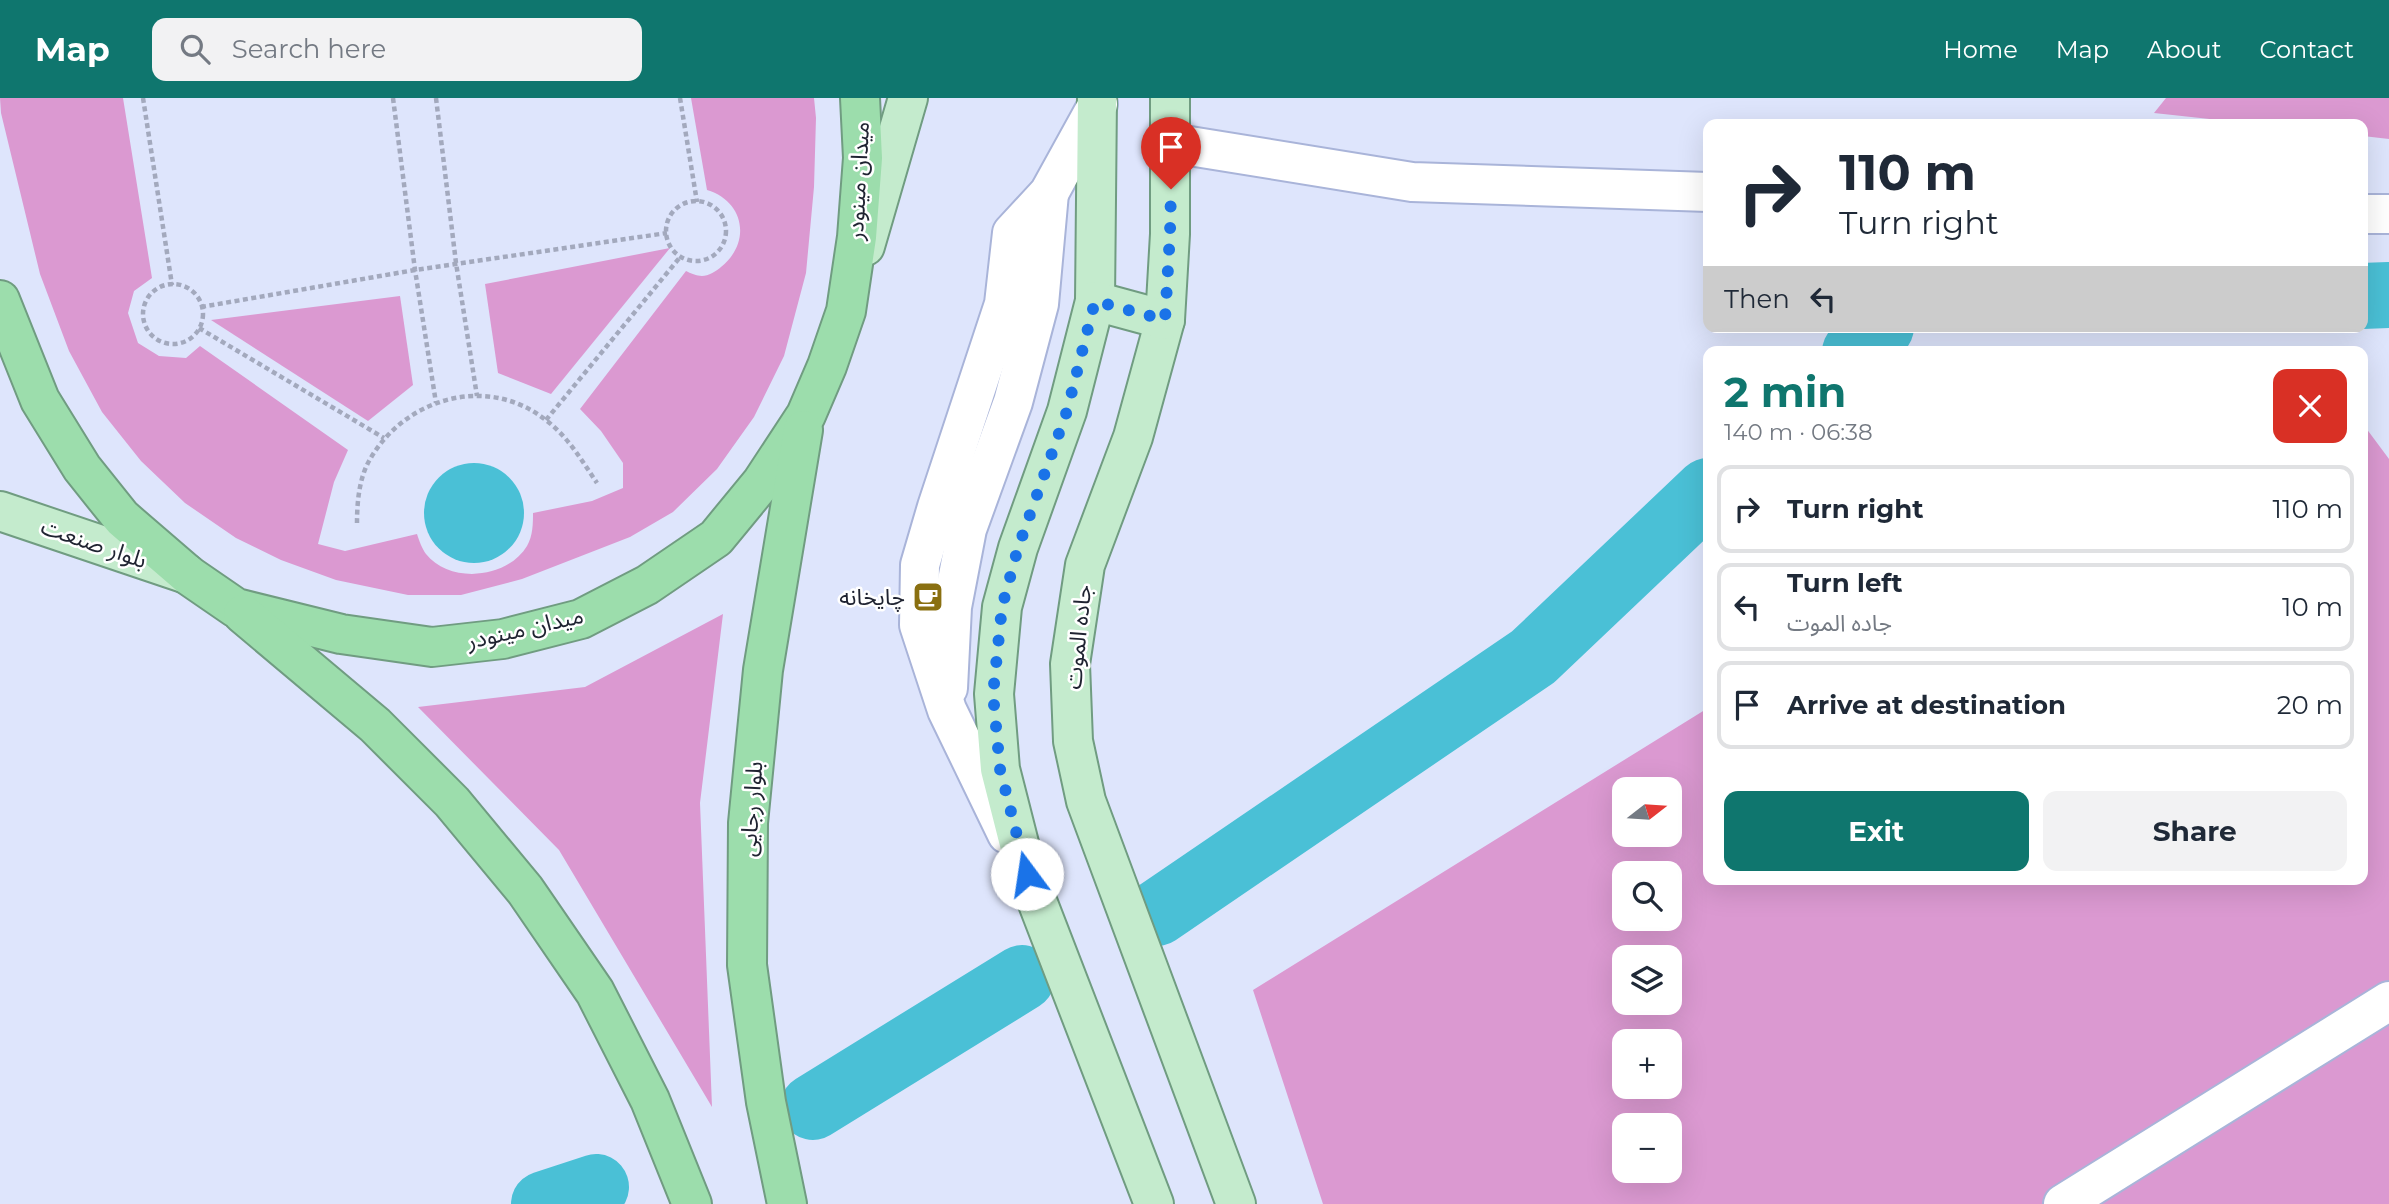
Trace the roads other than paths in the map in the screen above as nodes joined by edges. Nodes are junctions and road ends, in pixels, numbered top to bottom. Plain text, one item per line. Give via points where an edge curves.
1 (860, 98) edge
2 (908, 98) edge
3 (1170, 99) edge
4 (1098, 101) edge
5 (1171, 143) junction
6 (1703, 192) edge
7 (2368, 214) edge
8 (2389, 214) edge
9 (0, 300) edge
10 (1095, 301) junction
11 (846, 311) junction
12 (1165, 320) junction
13 (806, 415) junction
14 (0, 511) edge
15 (188, 575) junction
16 (236, 608) junction
17 (1027, 874) junction
18 (2389, 1000) edge
19 (692, 1204) edge
20 (787, 1204) edge
21 (1154, 1204) edge
22 (1236, 1204) edge
23 (2063, 1204) edge

1 - 11 highway, میدان مینودر via 863,158
2 - 11 main road
3 - 5 main road, جاده الموت
4 - 10 main road
4 - 17 street via 1049,192 1012,233 1004,304 920,565 919,625 947,710
5 - 6 street via 1412,182
5 - 12 main road, جاده الموت
7 - 8 street
9 - 15 highway, میدان مینودر via 40,400 82,468 122,518
10 - 12 main road
10 - 17 main road via 1067,411 1002,607 993,694 1000,769
11 - 13 highway, میدان مینودر
12 - 22 main road, جاده الموت via 1133,436 1085,565 1070,664 1073,741 1086,801
13 - 16 highway, میدان مینودر via 762,482 716,538 647,585 581,619 503,639 432,647 341,634
13 - 20 highway, بلوار رجایی via 762,670 748,823 747,965 766,1102
14 - 15 main road, بلوار صنعت
15 - 16 highway, میدان مینودر
16 - 19 highway via 375,725 452,802 525,890 595,992 650,1100
17 - 21 main road
18 - 23 street

